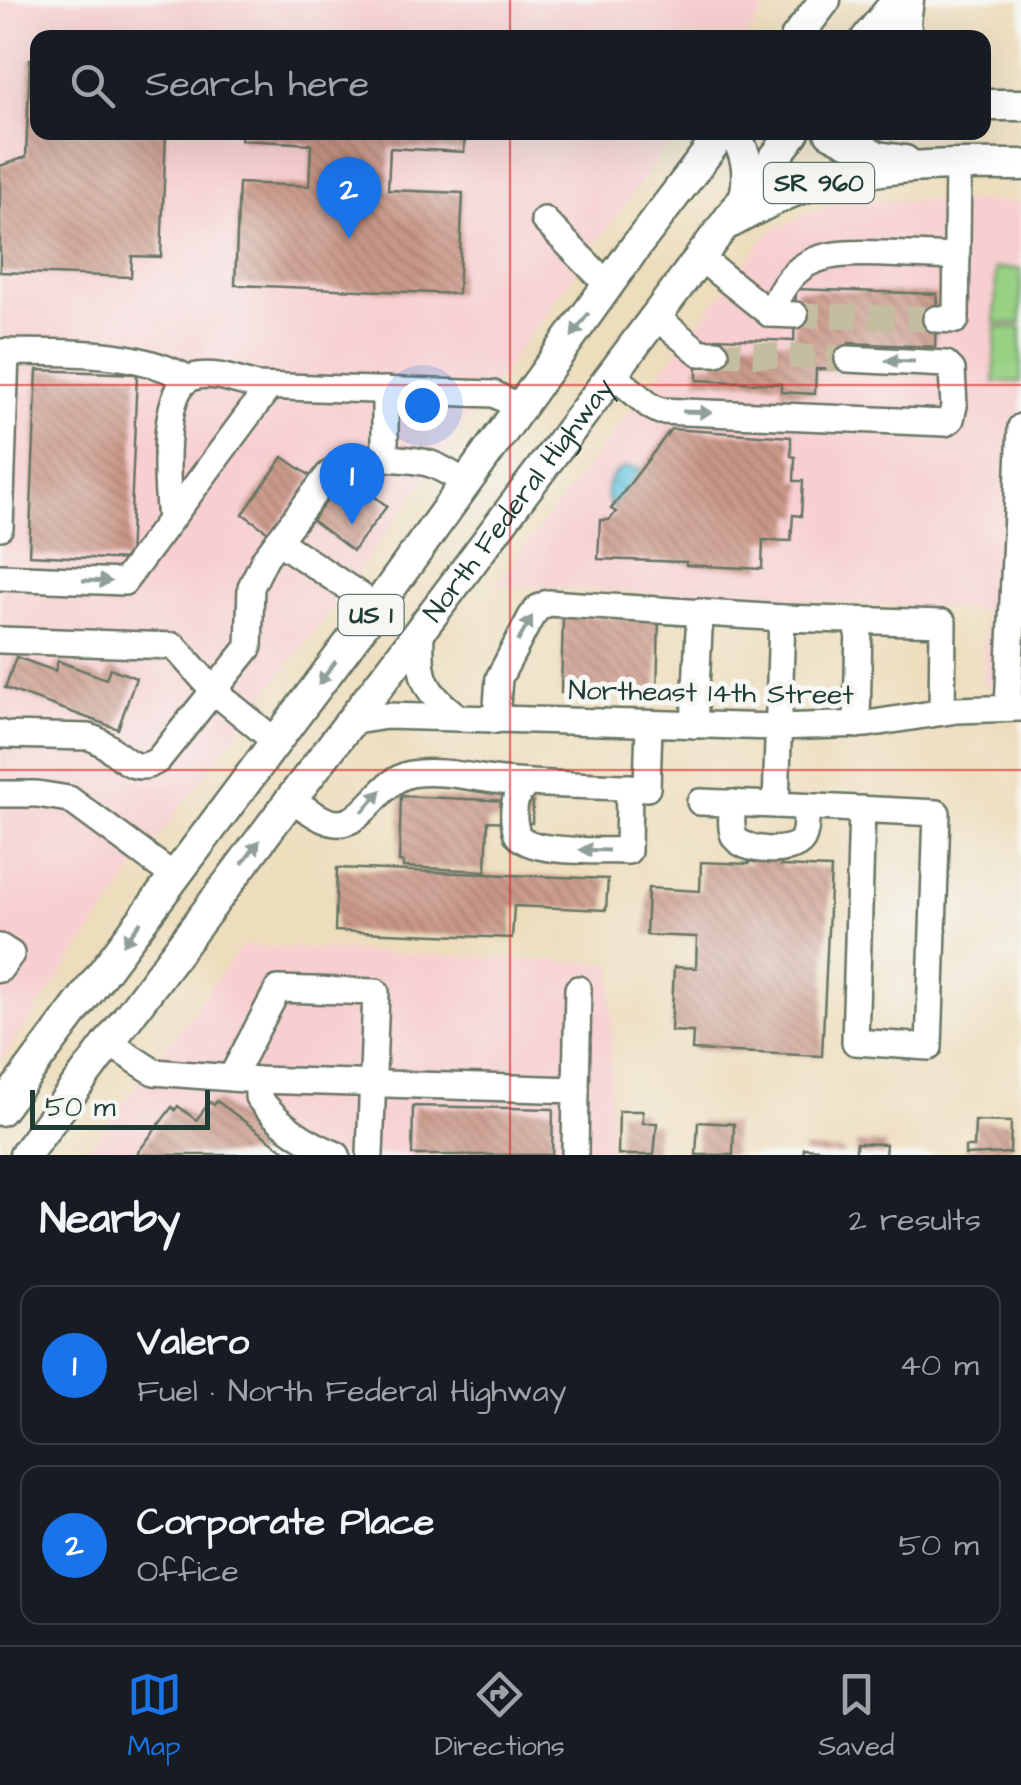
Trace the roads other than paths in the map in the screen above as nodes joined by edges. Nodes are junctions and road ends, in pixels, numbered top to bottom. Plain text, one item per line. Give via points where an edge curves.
1 (898, 0) edge
2 (908, 0) edge
3 (874, 30) edge
4 (906, 30) edge
5 (991, 105) edge
6 (1021, 106) edge
7 (717, 140) edge
8 (738, 140) edge
9 (788, 140) edge
10 (846, 140) edge
11 (923, 164) junction
12 (958, 164) junction
13 (1021, 165) edge
14 (745, 197) junction
15 (544, 220) dead end
16 (722, 226) junction
17 (957, 256) junction
18 (699, 257) junction
19 (608, 285) junction
20 (655, 316) junction
21 (936, 320) dead end
22 (3, 352) edge
23 (716, 353) tunnel mouth
24 (848, 359) tunnel mouth
25 (612, 374) junction
26 (189, 380) junction
27 (269, 386) junction
28 (385, 390) junction
29 (520, 408) junction
30 (1021, 427) edge
31 (385, 458) junction
32 (466, 484) junction
33 (170, 519) junction
34 (0, 526) edge
35 (278, 541) junction
36 (0, 577) edge
37 (1017, 582) edge
38 (379, 604) junction
39 (700, 612) junction
40 (782, 618) junction
41 (858, 621) junction
42 (421, 629) junction
43 (0, 640) edge
44 (392, 668) junction
45 (214, 691) junction
46 (1015, 708) edge
47 (942, 712) junction
48 (459, 718) junction
49 (496, 720) junction
50 (349, 722) junction
51 (650, 724) junction
52 (694, 725) junction
53 (857, 725) junction
54 (778, 728) junction
55 (0, 734) edge
56 (276, 742) junction
57 (528, 783) junction
58 (629, 787) junction
59 (0, 794) edge
60 (290, 798) junction
61 (700, 802) dead end
62 (733, 803) junction
63 (776, 805) junction
64 (806, 807) junction
65 (862, 810) junction
66 (175, 877) junction
67 (0, 947) edge
68 (0, 968) edge
69 (578, 989) dead end
70 (109, 1043) junction
71 (231, 1078) junction
72 (258, 1080) junction
73 (372, 1084) junction
74 (576, 1090) junction
75 (3, 1100) edge
76 (25, 1155) edge
77 (337, 1155) edge
78 (370, 1155) edge
79 (576, 1155) edge

1 - 3 main road
2 - 4 main road
5 - 6 main road
7 - 19 main road, North Federal Highway / US 1
8 - 14 main road via 747,159
9 - 14 main road, North Federal Highway / US 1
10 - 11 main road via 878,156
11 - 12 main road, SR 960
11 - 16 main road, SR 960 via 813,184
12 - 13 main road, SR 960
12 - 17 street
14 - 16 main road, North Federal Highway / US 1
15 - 19 street
16 - 18 main road, North Federal Highway / US 1
17 - 18 street via 822,257 778,293 783,315
17 - 21 street via 956,320
18 - 20 main road, North Federal Highway / US 1
19 -> 29 main road, North Federal Highway / US 1
20 - 23 street via 700,353
20 - 25 main road, North Federal Highway / US 1
22 - 26 street via 114,354
22 - 34 street
25 -> 24 street via 660,410 951,419 952,370 946,364
25 - 42 main road, North Federal Highway / US 1
26 - 27 street via 218,376
26 - 33 street via 170,412
27 - 28 street
27 - 33 street
28 - 29 street via 494,394
28 - 31 street
29 - 32 main road, North Federal Highway / US 1
30 - 37 street
31 - 32 street via 425,461
31 - 35 street via 329,474
32 - 38 main road, North Federal Highway / US 1
36 -> 33 street via 124,582
35 - 38 street
35 - 45 street via 251,587 250,647
37 - 46 street
38 - 44 main road via 390,621
38 -> 56 main road, North Federal Highway / US 1
39 - 40 street
49 -> 39 street via 499,678 538,608 548,603
39 - 52 street
40 - 41 street
40 - 54 street
41 - 47 street via 943,623
41 - 53 street
42 - 44 main road, North Federal Highway / US 1
42 - 48 street via 425,683
43 - 45 street via 174,646
44 - 50 main road, North Federal Highway / US 1
45 - 55 street via 146,768 130,765 89,737
45 - 56 street
46 - 47 street, Northeast 14th Street
47 - 53 street, Northeast 14th Street
48 - 49 street, Northeast 14th Street
48 - 50 street, Northeast 14th Street
49 - 51 street, Northeast 14th Street
50 - 60 main road, North Federal Highway / US 1
51 - 52 street, Northeast 14th Street
51 - 58 street via 647,788
52 - 54 street, Northeast 14th Street
53 - 54 street, Northeast 14th Street
54 - 63 street
56 - 66 main road, North Federal Highway / US 1
57 - 58 street
58 -> 57 street via 628,851 551,848 516,834 516,794
60 -> 57 street via 323,820 349,823 390,782 412,774
59 - 66 street via 68,799
70 -> 60 main road, North Federal Highway / US 1
61 - 62 street
62 - 63 street
62 - 64 street via 732,831 740,844 782,850 802,840
63 - 64 street
64 - 65 street
65 - 65 street via 937,813 929,1047 854,1042
66 -> 75 main road, North Federal Highway / US 1
67 - 68 street via 10,954
69 - 74 street
70 - 71 street via 154,1072
70 - 76 main road, North Federal Highway / US 1
71 - 72 street
71 - 73 street via 278,989 376,992
72 - 73 street
72 - 77 street via 258,1097 284,1127
73 - 74 street
73 - 78 street
74 - 79 street

